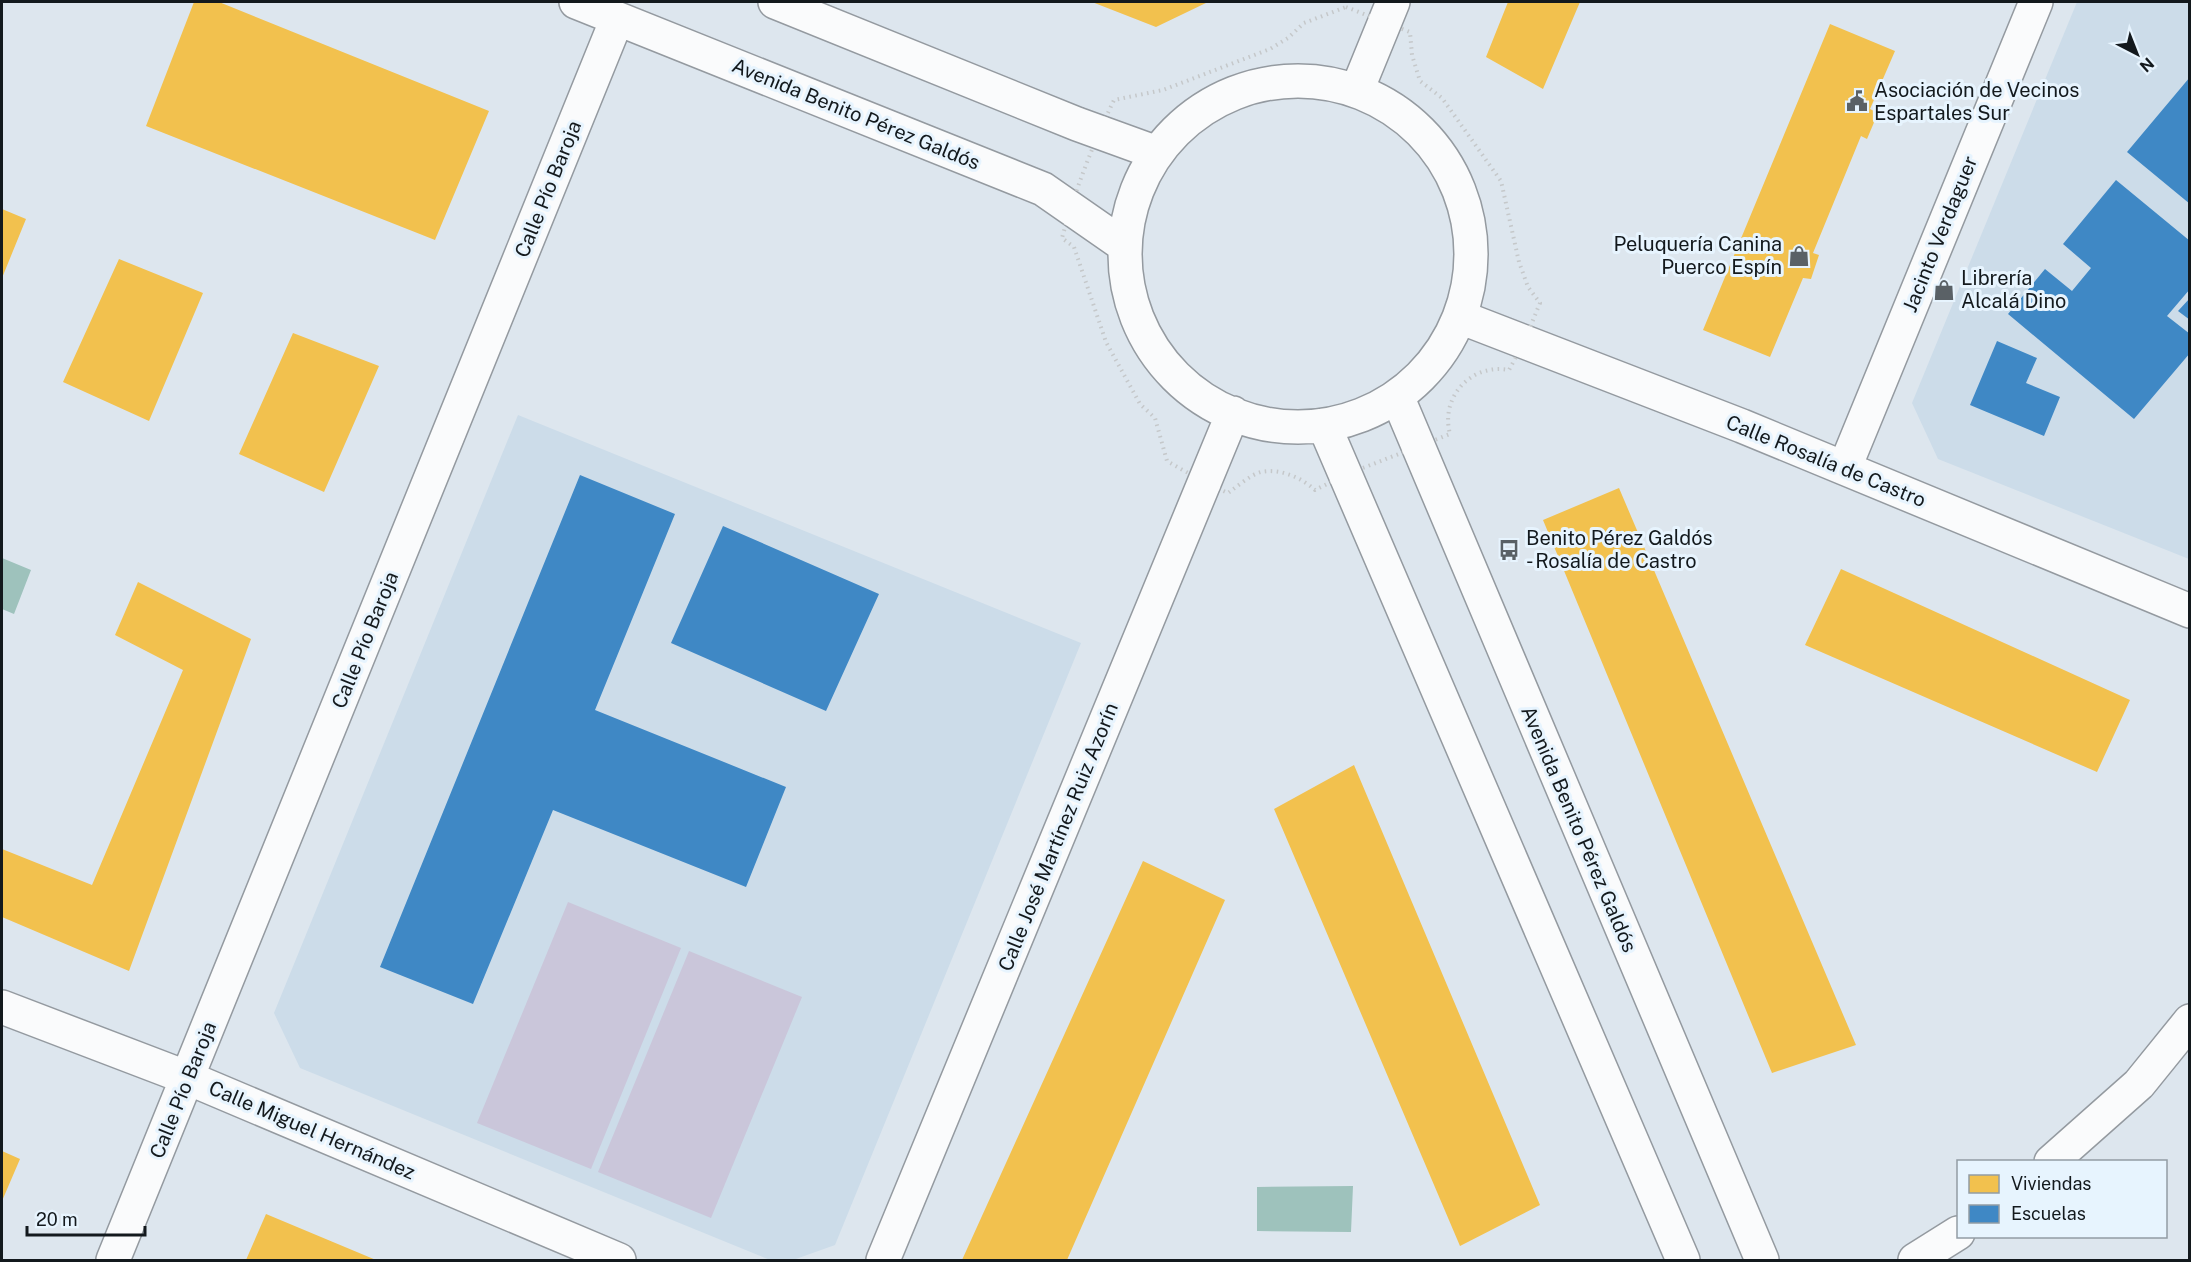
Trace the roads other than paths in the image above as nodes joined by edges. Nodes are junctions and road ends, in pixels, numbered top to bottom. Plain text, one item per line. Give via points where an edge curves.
1 (576, 2) edge
2 (775, 2) edge
3 (2036, 2) edge
4 (1389, 12) edge
5 (617, 19) junction
6 (1357, 90) junction
7 (1157, 153) junction
8 (1125, 246) junction
9 (1460, 317) junction
10 (1397, 396) junction
11 (1233, 413) junction
12 (1324, 425) junction
13 (1845, 467) junction
14 (2190, 611) edge
15 (2, 1007) edge
16 (2190, 1021) edge
17 (188, 1078) junction
18 (2052, 1160) edge
19 (1957, 1234) edge
20 (113, 1260) edge
21 (619, 1260) edge
22 (883, 1260) edge
23 (1683, 1260) edge
24 (1762, 1260) edge
25 (1915, 1260) edge

1 - 5 street, Avenida Benito Pérez Galdós
2 - 7 street
3 - 13 street, Jacinto Verdaguer
4 - 6 street
5 - 8 street, Avenida Benito Pérez Galdós via 1043,189
5 - 17 street, Calle Pío Baroja
6 - 7 street via 1318,80 1278,81 1224,97 1190,118
6 - 9 street via 1412,121 1445,159 1468,212 1472,266
7 - 8 street via 1134,196
8 - 11 street via 1128,290 1146,338 1173,374 1208,402
9 - 10 street via 1430,367
9 - 13 street, Calle Rosalía de Castro
10 - 12 street via 1369,412
10 - 24 street, Avenida Benito Pérez Galdós
11 - 12 street via 1250,421 1293,427
11 - 22 street, Calle José Martínez Ruiz Azorín
12 - 23 street
13 - 14 street, Calle Rosalía de Castro
15 - 17 street, Calle Miguel Hernández
16 - 18 street via 2139,1084
17 - 20 street, Calle Pío Baroja
17 - 21 street, Calle Miguel Hernández
19 - 25 street

